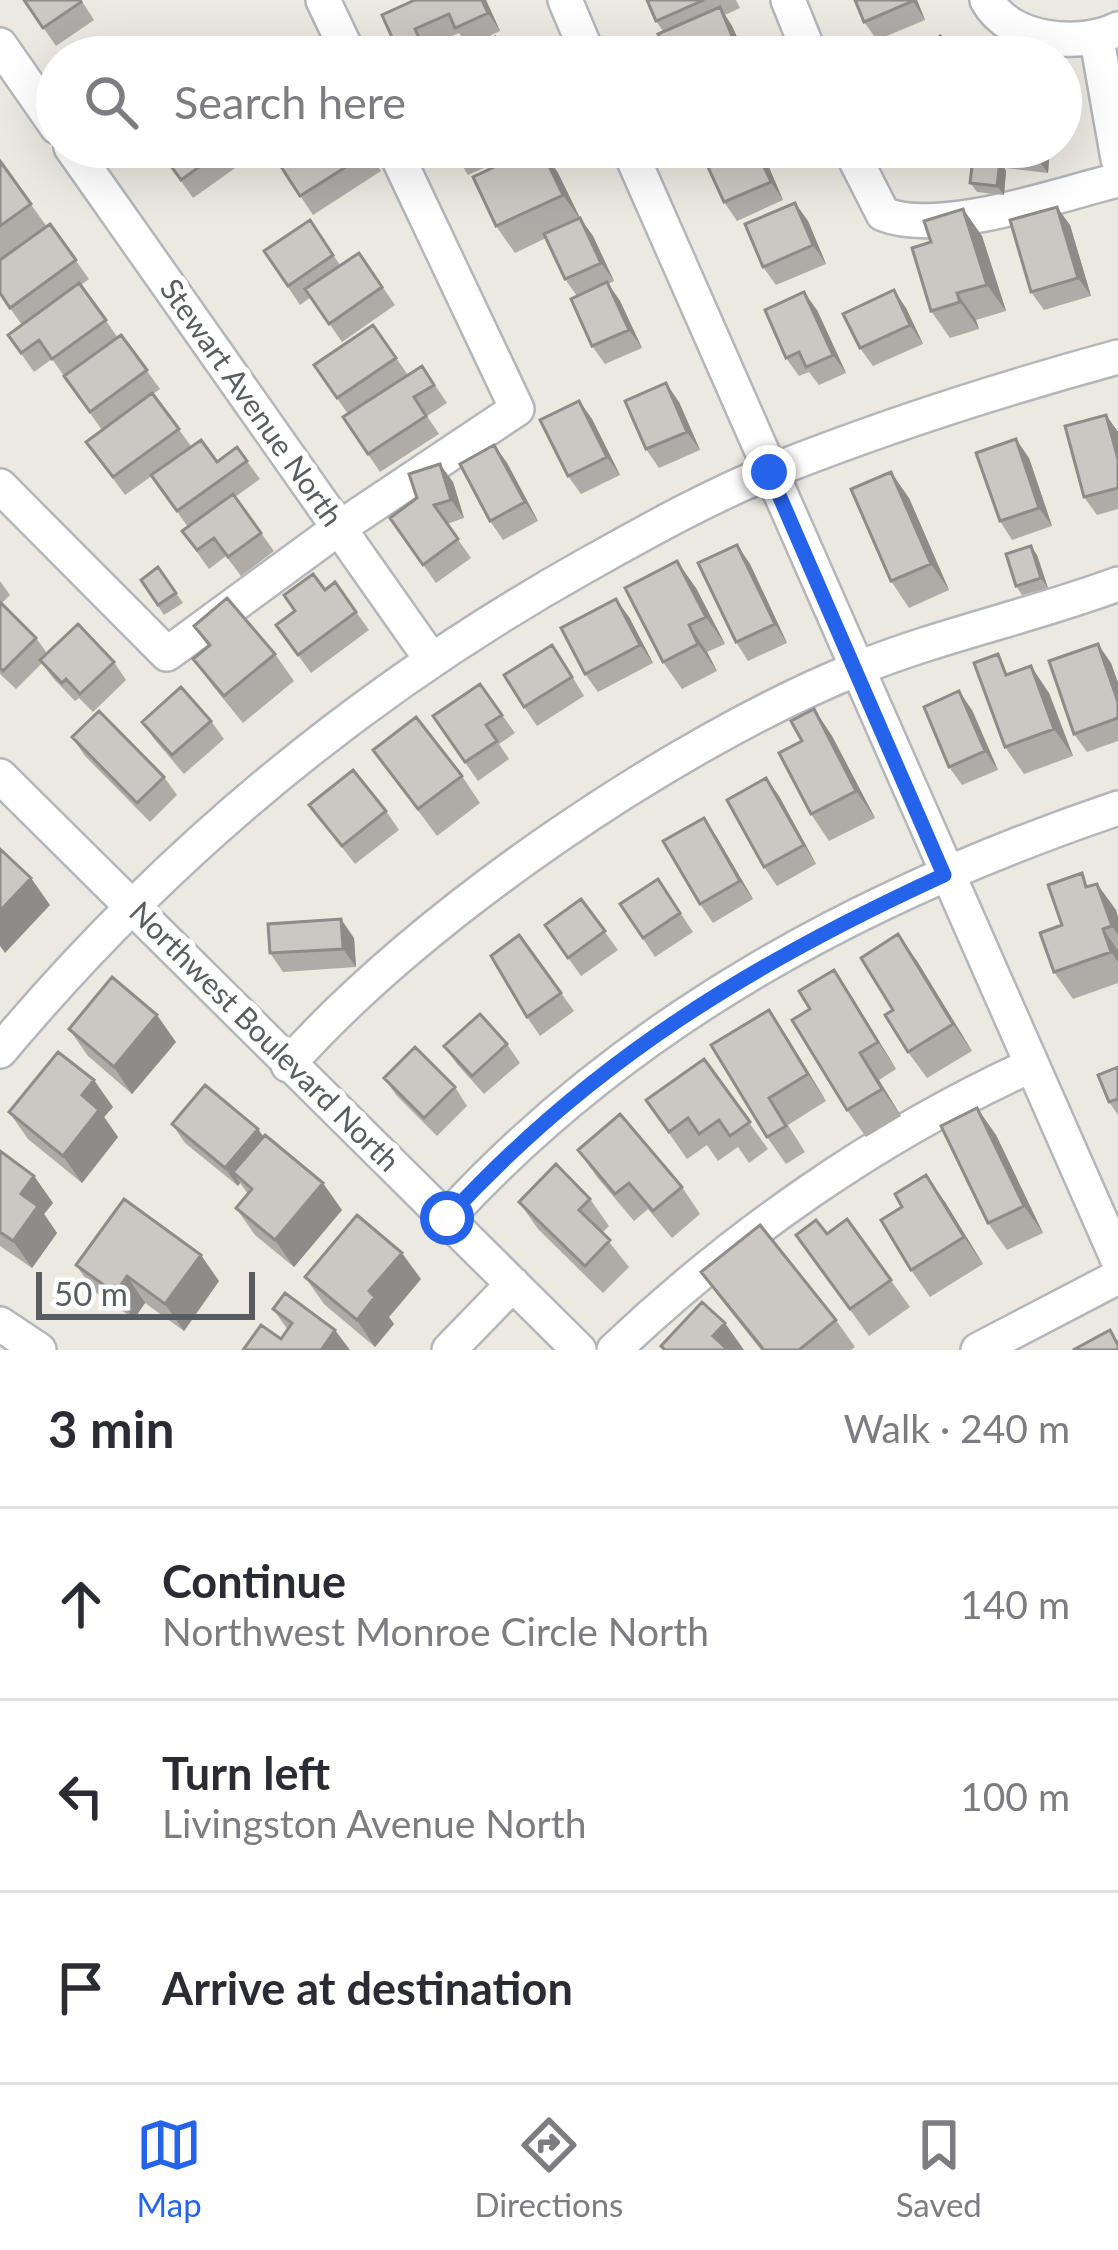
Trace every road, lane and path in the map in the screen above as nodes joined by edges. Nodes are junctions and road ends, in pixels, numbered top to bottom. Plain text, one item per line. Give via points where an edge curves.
1 (323, 0) edge
2 (565, 0) edge
3 (788, 0) edge
4 (987, 0) edge
5 (1107, 34) edge
6 (340, 36) edge
7 (581, 36) edge
8 (803, 36) edge
9 (1046, 36) edge
10 (0, 45) edge
11 (36, 97) edge
12 (1118, 159) edge
13 (86, 168) edge
14 (403, 168) edge
15 (637, 168) edge
16 (860, 168) edge
17 (1118, 180) edge
18 (1118, 357) edge
19 (769, 472) junction
20 (0, 486) edge
21 (339, 528) junction
22 (1118, 584) edge
23 (431, 659) junction
24 (854, 670) junction
25 (0, 776) edge
26 (1118, 808) edge
27 (944, 875) junction
28 (132, 907) junction
29 (0, 1052) edge
30 (288, 1065) junction
31 (1032, 1065) junction
32 (447, 1218) junction
33 (1118, 1260) edge
34 (1118, 1277) edge
35 (513, 1284) junction
36 (0, 1324) edge
37 (32, 1348) edge
38 (449, 1350) edge
39 (579, 1350) edge
40 (614, 1350) edge
41 (978, 1350) edge

1 - 6 street
2 - 7 street
3 - 8 street
4 - 9 street via 1022,29
5 - 12 street
10 - 11 street
13 - 21 street, Stewart Avenue North
14 - 21 street via 517,409
15 - 19 street
16 - 17 street via 884,214 906,223
18 - 19 street
19 - 23 street via 614,550
19 - 24 street
20 - 21 street via 167,654
21 - 23 street, Stewart Avenue North
22 - 24 street
23 - 28 street via 287,762
24 - 27 street
24 - 30 street via 673,763 557,839 334,1012
25 - 28 street, Northwest Boulevard North
26 - 27 street
27 - 31 street
27 - 32 street via 755,967 648,1037 510,1149
28 - 29 street
28 - 30 street, Northwest Boulevard North
30 - 32 street, Northwest Boulevard North
31 - 33 street
31 - 40 street via 942,1106 845,1170 671,1296
32 - 35 street, Northwest Boulevard North
34 - 41 street
35 - 38 street
35 - 39 street, Northwest Boulevard North
36 - 37 street

